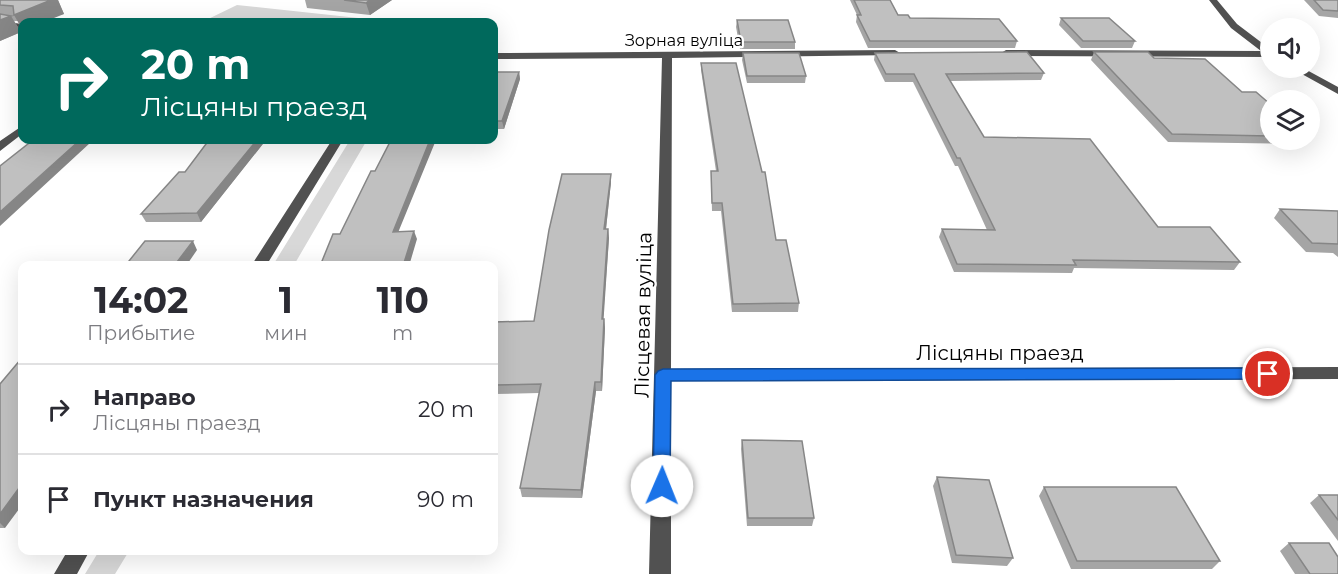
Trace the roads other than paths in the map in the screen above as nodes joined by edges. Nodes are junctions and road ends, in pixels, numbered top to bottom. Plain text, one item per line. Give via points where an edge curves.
1 (1213, 0) edge
2 (0, 24) edge
3 (18, 26) edge
4 (1260, 46) edge
5 (910, 53) edge
6 (990, 53) edge
7 (1260, 53) edge
8 (498, 56) edge
9 (667, 56) junction
10 (1314, 78) edge
11 (1338, 91) edge
12 (18, 132) edge
13 (334, 144) edge
14 (0, 147) edge
15 (261, 261) edge
16 (1338, 373) edge
17 (663, 375) junction
18 (77, 555) edge
19 (65, 574) edge
20 (660, 574) edge

1 - 4 street via 1234,26
2 - 3 street
5 - 9 street, Зорная вуліца
6 - 7 street
8 - 9 street, Зорная вуліца
9 - 17 street, Лісцевая вуліца
10 - 11 street
12 - 14 street
13 - 15 street
16 - 17 street, Лісцяны праезд
17 - 20 street, Лісцевая вуліца
18 - 19 street

